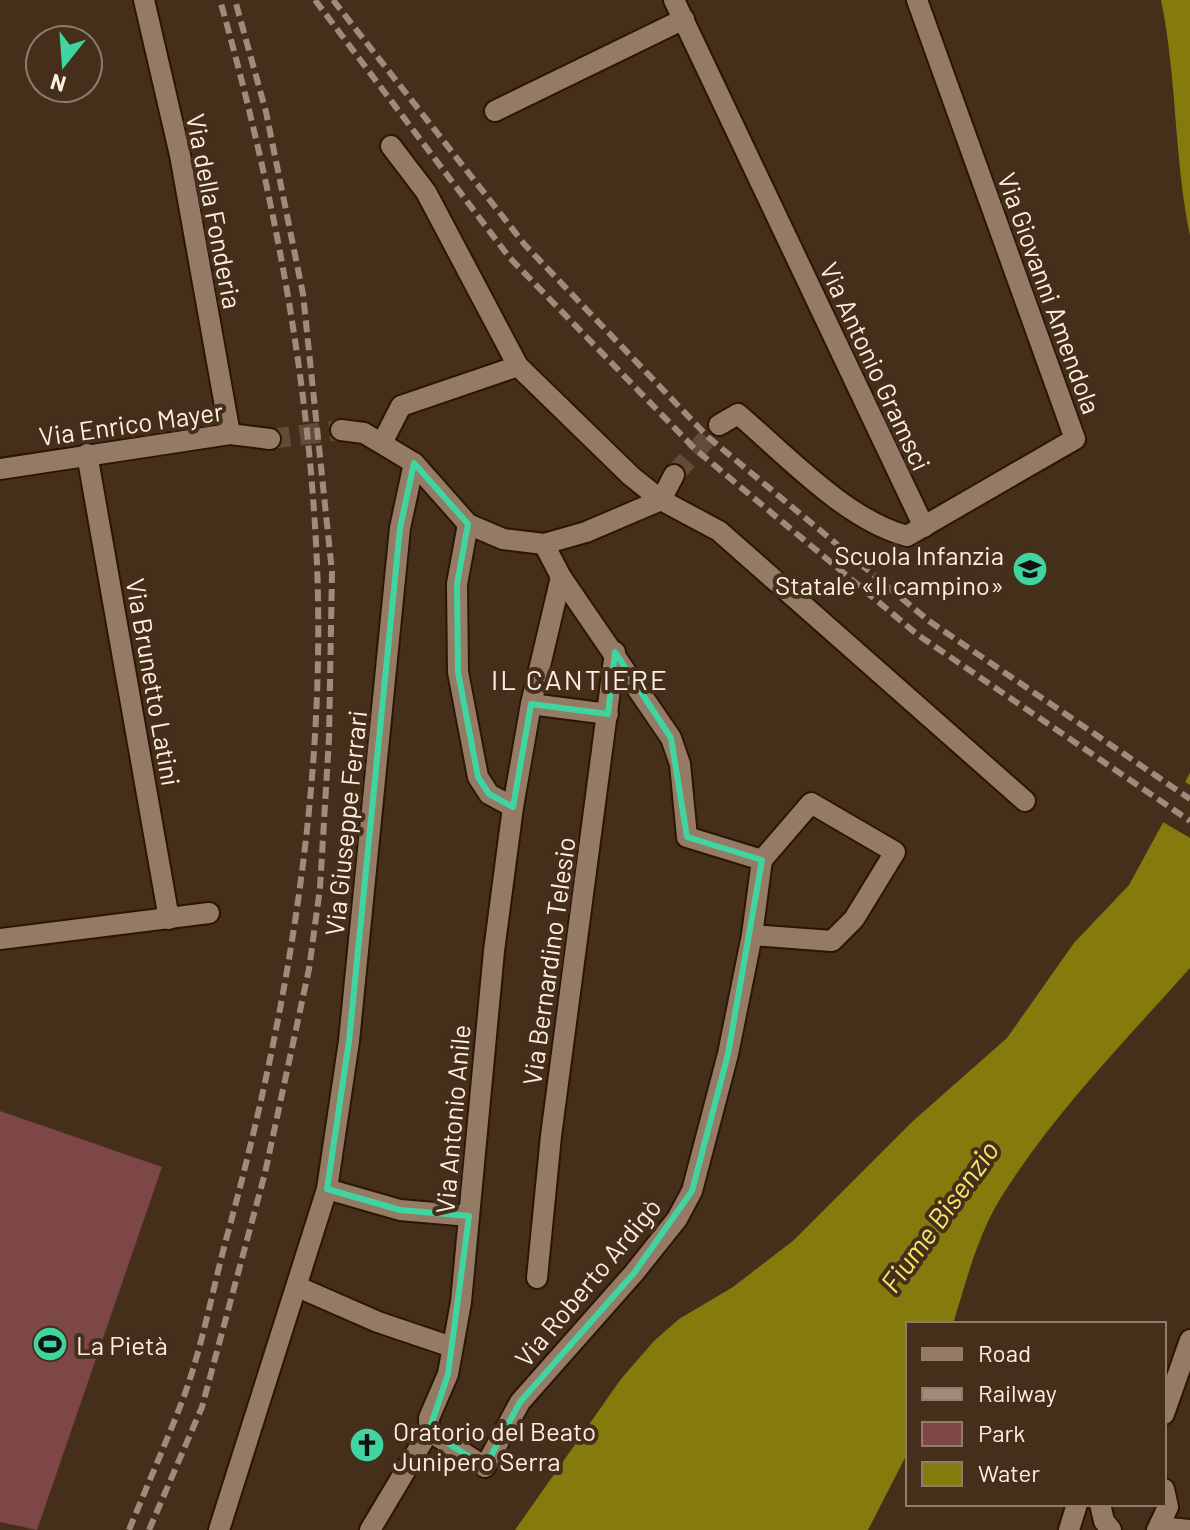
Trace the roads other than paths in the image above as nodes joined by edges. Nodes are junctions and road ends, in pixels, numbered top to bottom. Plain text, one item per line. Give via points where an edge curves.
1 (144, 0) edge
2 (674, 0) edge
3 (917, 0) edge
4 (684, 19) junction
5 (495, 111) dead end
6 (391, 146) dead end
7 (518, 366) junction
8 (719, 425) dead end
9 (341, 430) tunnel mouth
10 (230, 434) junction
11 (270, 439) tunnel mouth
12 (382, 443) junction
13 (87, 454) junction
14 (414, 463) junction
15 (0, 469) edge
16 (674, 475) tunnel mouth
17 (661, 500) junction
18 (468, 524) junction
19 (924, 527) junction
20 (544, 544) junction
21 (561, 577) junction
22 (615, 652) junction
23 (531, 704) junction
24 (608, 714) junction
25 (1025, 801) dead end
26 (513, 807) junction
27 (762, 860) junction
28 (209, 913) dead end
29 (169, 919) junction
30 (752, 935) junction
31 (0, 939) edge
32 (327, 1189) junction
33 (469, 1216) junction
34 (537, 1278) dead end
35 (298, 1287) junction
36 (452, 1347) junction
37 (1186, 1347) edge
38 (1166, 1364) edge
39 (1166, 1408) edge
40 (429, 1431) junction
41 (1166, 1494) edge
42 (1076, 1506) edge
43 (1104, 1516) edge
44 (1190, 1516) edge
45 (1159, 1529) edge
46 (219, 1530) edge
47 (370, 1530) edge
48 (1069, 1530) edge
49 (1088, 1530) edge
50 (1190, 1530) edge

1 - 10 street, Via della Fonderia via 180,155
2 - 4 street, Via Antonio Gramsci
3 - 19 street, Via Giovanni Amendola via 1075,439
4 - 5 street
4 - 19 street, Via Antonio Gramsci
6 - 7 street via 426,192
7 - 12 street via 401,406
7 - 17 street
8 - 19 street via 738,414 821,486 881,529 907,536
9 - 12 street via 364,433
10 - 11 street, Via Enrico Mayer
10 - 13 street, Via Enrico Mayer
12 - 14 street
13 - 15 street, Via Enrico Mayer
13 - 29 street, Via Brunetto Latini
14 - 18 street
14 - 32 street, Via Giuseppe Ferrari via 400,528 349,1041
16 - 17 street
17 - 20 street
17 - 25 street via 719,531
18 - 20 street via 503,539
18 - 26 street via 457,584 458,672 478,777 489,794
20 - 21 street
21 - 22 street
21 - 23 street, Via Antonio Anile
22 - 24 street, Via Bernardino Telesio
22 - 27 street via 671,738 680,764 687,837
23 - 24 street
23 - 26 street, Via Antonio Anile
24 - 34 street, Via Bernardino Telesio
26 - 33 street, Via Antonio Anile
27 - 30 street, Via Roberto Ardigò
27 - 30 street via 811,803 895,852 854,919 832,941
28 - 29 street
29 - 31 street
30 - 40 street, Via Roberto Ardigò via 692,1191 677,1219 520,1402 485,1467
32 - 33 street via 400,1210
32 - 35 street, Via Giuseppe Ferrari
33 - 36 street, Via Antonio Anile
35 - 36 street
35 - 46 street, Via Giuseppe Ferrari
36 - 40 street, Via Antonio Anile
37 - 38 street
37 - 39 street
40 - 47 street, Via Antonio Anile
41 - 44 street
41 - 45 street via 1167,1515
42 - 48 street
43 - 49 street
45 - 50 street

